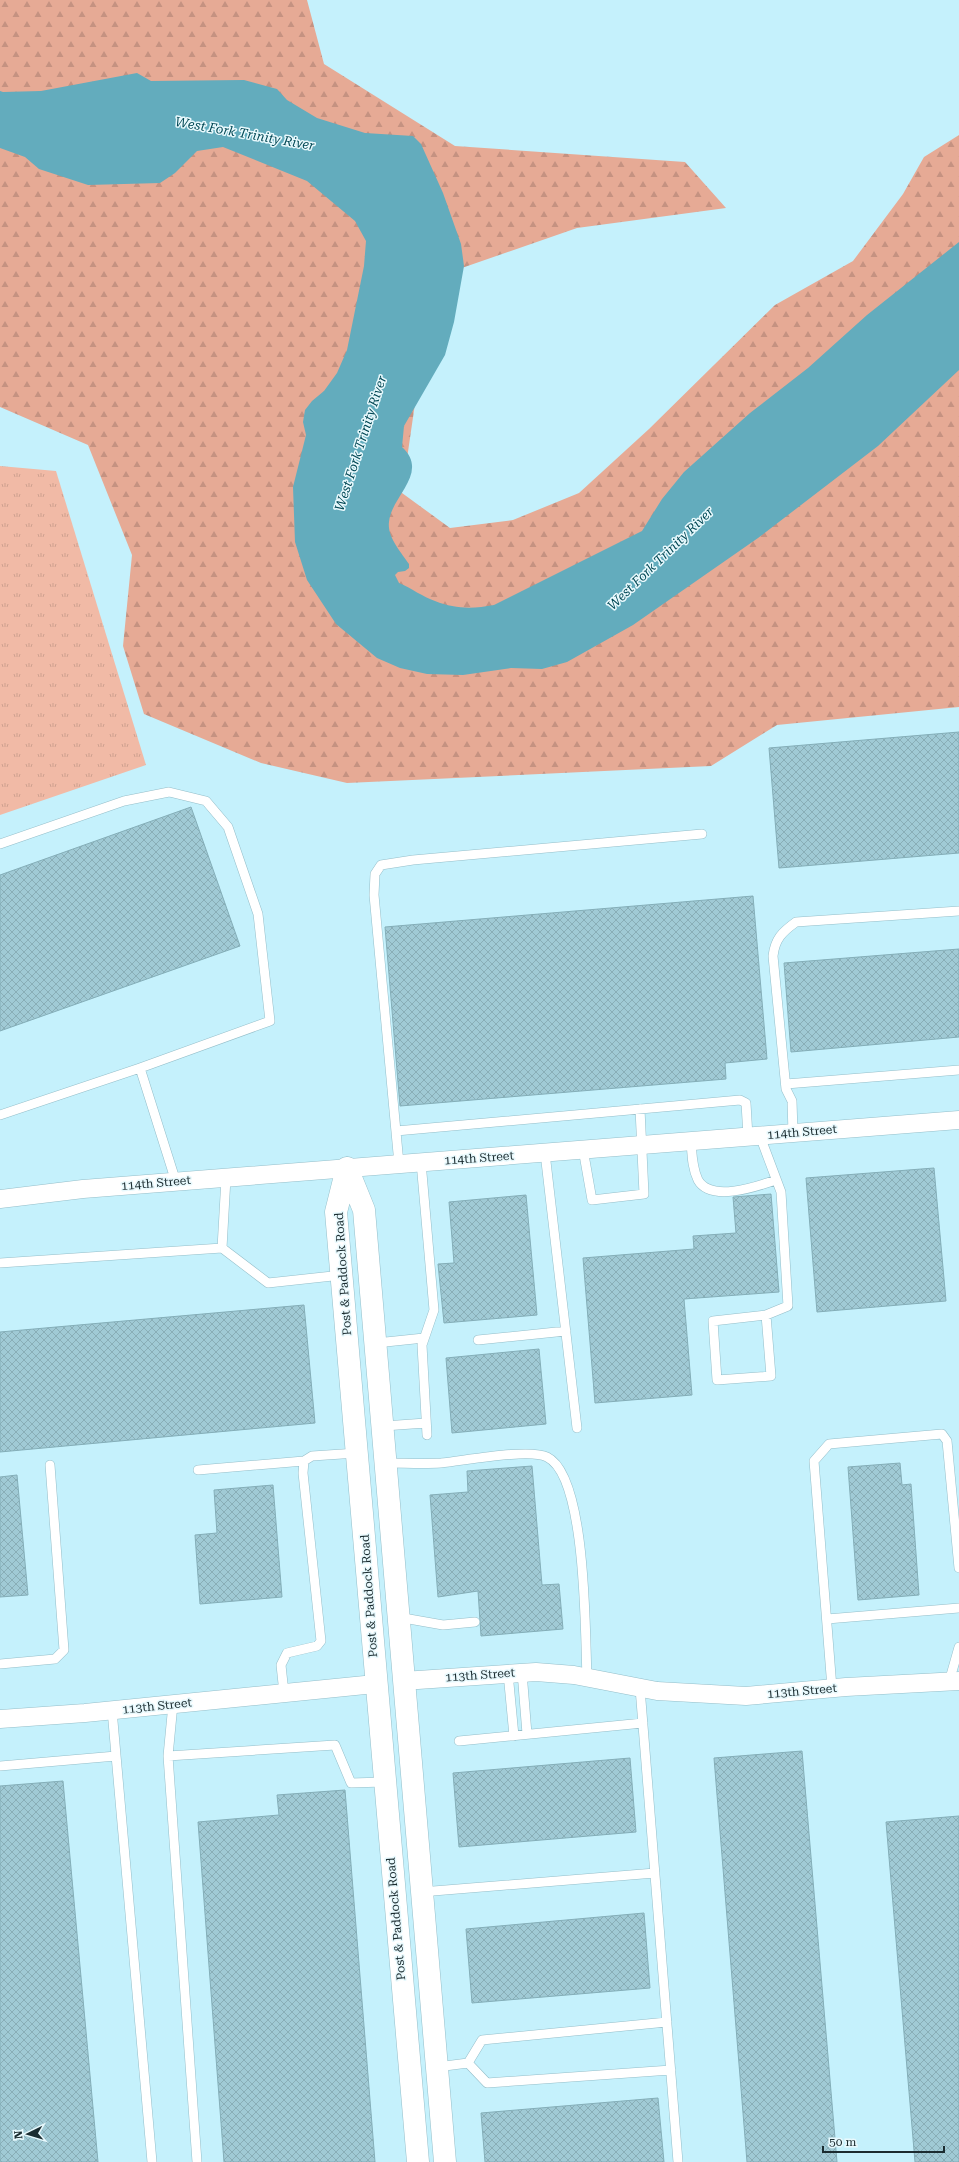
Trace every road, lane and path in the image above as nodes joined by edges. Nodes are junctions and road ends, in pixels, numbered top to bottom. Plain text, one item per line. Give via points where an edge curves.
1 (702, 834) dead end
2 (0, 844) edge
3 (959, 911) edge
4 (140, 1068) junction
5 (959, 1070) edge
6 (786, 1084) junction
7 (640, 1109) junction
8 (0, 1115) edge
9 (958, 1122) edge
10 (396, 1131) junction
11 (793, 1133) junction
12 (754, 1136) junction
13 (691, 1141) junction
14 (643, 1145) junction
15 (583, 1150) junction
16 (545, 1152) junction
17 (421, 1162) junction
18 (399, 1164) junction
19 (347, 1168) junction
20 (226, 1178) junction
21 (776, 1180) junction
22 (176, 1182) junction
23 (0, 1199) edge
24 (222, 1248) junction
25 (0, 1263) edge
26 (342, 1275) junction
27 (766, 1315) junction
28 (566, 1331) junction
29 (424, 1338) junction
30 (478, 1340) dead end
31 (376, 1343) junction
32 (426, 1423) junction
33 (384, 1426) junction
34 (577, 1428) dead end
35 (427, 1435) dead end
36 (359, 1459) junction
37 (304, 1461) junction
38 (387, 1462) junction
39 (50, 1464) dead end
40 (198, 1470) dead end
41 (957, 1526) edge
42 (959, 1568) edge
43 (959, 1608) edge
44 (827, 1618) junction
45 (398, 1620) junction
46 (474, 1622) dead end
47 (959, 1647) edge
48 (0, 1664) edge
49 (515, 1673) junction
50 (587, 1678) junction
51 (403, 1681) junction
52 (954, 1681) edge
53 (375, 1684) junction
54 (640, 1688) junction
55 (832, 1688) junction
56 (284, 1693) junction
57 (172, 1704) junction
58 (112, 1710) junction
59 (0, 1719) edge
60 (643, 1723) junction
61 (527, 1734) junction
62 (514, 1736) junction
63 (459, 1741) dead end
64 (116, 1756) junction
65 (168, 1756) junction
66 (0, 1766) edge
67 (384, 1782) junction
68 (655, 1873) junction
69 (421, 1892) junction
70 (667, 2022) junction
71 (468, 2063) junction
72 (437, 2067) junction
73 (409, 2069) junction
74 (671, 2070) junction
75 (152, 2162) edge
76 (197, 2162) edge
77 (418, 2162) edge
78 (445, 2162) edge
79 (678, 2162) edge

1 - 10 lane via 381,865 375,874 374,895
2 - 4 lane via 124,801 169,792 206,801 228,826 258,914 270,1021
3 - 6 lane via 796,922 783,931 774,943 773,956
4 - 8 lane
4 - 22 lane
5 - 6 lane
6 - 11 lane via 792,1101
7 - 10 lane
7 - 12 lane via 744,1100
7 - 14 lane
9 - 11 street, 114th Street
10 - 18 lane
11 - 12 street, 114th Street
12 - 13 street, 114th Street
12 - 21 lane
13 - 14 street, 114th Street
13 - 21 lane via 694,1172 699,1182 707,1189 720,1192 735,1191
14 - 15 street, 114th Street
14 - 15 lane via 644,1194 592,1200
15 - 16 street, 114th Street
16 - 17 street, 114th Street
16 - 28 lane
17 - 18 street, 114th Street
17 - 29 lane via 434,1310
18 - 19 street, 114th Street
19 - 20 street, 114th Street
19 - 26 street, Post & Paddock Road via 336,1212
19 - 31 street, Post & Paddock Road via 364,1210
20 - 22 street, 114th Street
20 - 24 lane
21 - 27 lane via 781,1192 788,1306
22 - 23 street, 114th Street
24 - 25 lane
24 - 26 lane via 268,1283
26 - 36 street, Post & Paddock Road
27 - 27 lane via 713,1320 717,1380 771,1376
28 - 30 lane
28 - 34 lane
29 - 31 lane
29 - 32 lane via 422,1345
31 - 33 street, Post & Paddock Road
32 - 33 lane
32 - 35 lane
33 - 38 street, Post & Paddock Road
36 - 37 lane via 312,1456
36 - 38 street
36 - 53 street, Post & Paddock Road
37 - 40 lane
37 - 56 lane via 303,1473 321,1641 317,1646 287,1653 281,1665
38 - 45 street, Post & Paddock Road
38 - 50 lane via 440,1463 529,1454 546,1456 559,1467 572,1498 578,1532
39 - 48 lane via 64,1650 55,1659
41 - 42 lane
41 - 44 lane via 947,1441 942,1434 829,1444 814,1461
43 - 44 lane
44 - 55 lane
45 - 46 lane via 409,1619 443,1625
45 - 51 street, Post & Paddock Road
47 - 52 lane
49 - 50 street, 113th Street via 536,1672
49 - 51 street, 113th Street
49 - 61 lane
49 - 62 lane
50 - 54 street, 113th Street
51 - 53 street, 113th Street
51 - 69 street, Post & Paddock Road
52 - 55 street, 113th Street
53 - 56 street, 113th Street
53 - 67 street, Post & Paddock Road
54 - 55 street, 113th Street via 714,1696 746,1696
54 - 60 lane
56 - 57 street, 113th Street
57 - 58 street, 113th Street
57 - 65 lane
58 - 59 street, 113th Street
58 - 64 lane
60 - 61 lane
60 - 68 lane
61 - 62 lane
62 - 63 lane
64 - 66 lane
64 - 75 lane
65 - 67 lane via 335,1745 351,1783
65 - 76 lane
67 - 73 street, Post & Paddock Road
68 - 69 lane
68 - 70 lane
69 - 72 street, Post & Paddock Road
70 - 71 lane via 482,2040
70 - 74 lane
71 - 72 lane
71 - 74 lane via 487,2083
72 - 73 street
72 - 78 street, Post & Paddock Road
73 - 77 street, Post & Paddock Road
74 - 79 lane

